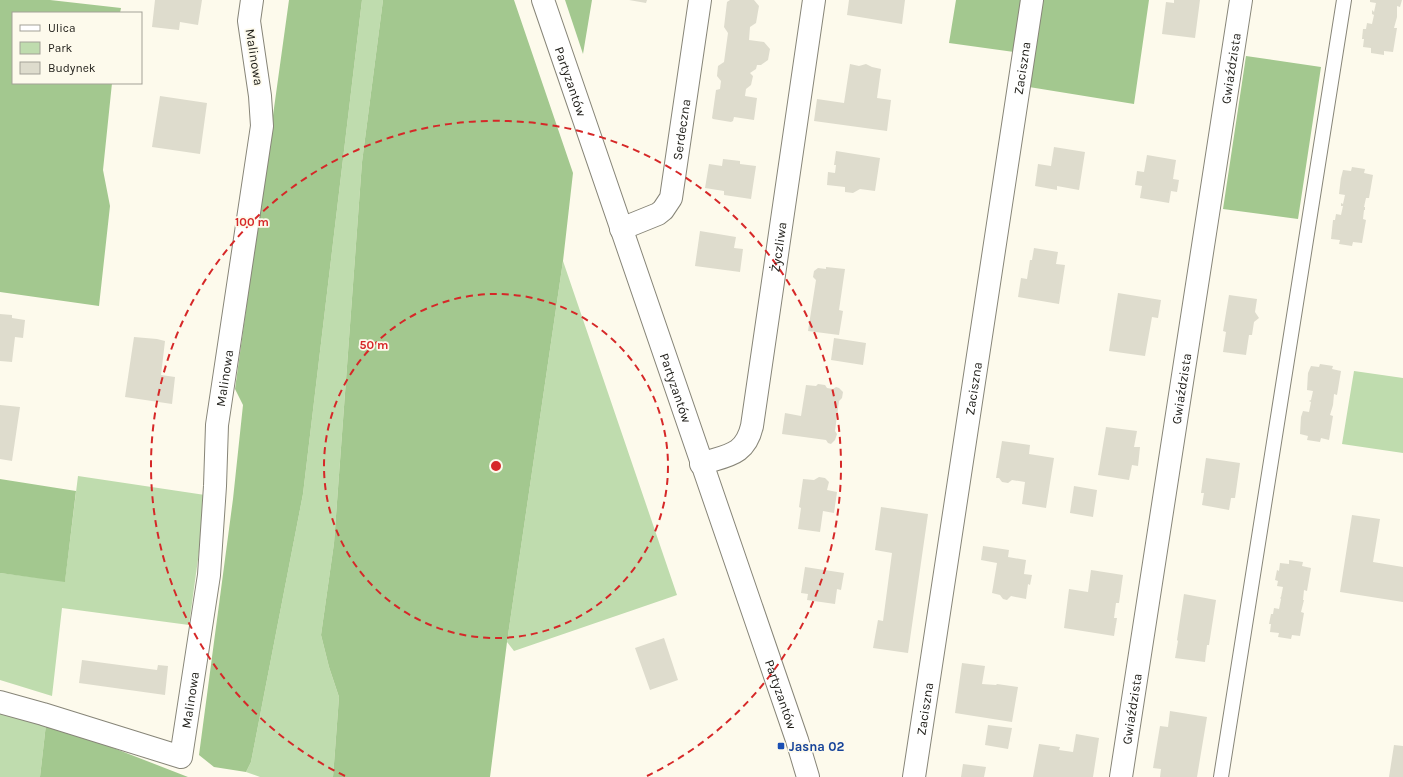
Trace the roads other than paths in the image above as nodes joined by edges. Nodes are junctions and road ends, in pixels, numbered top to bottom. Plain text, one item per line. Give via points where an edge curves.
1 (252, 0) edge
2 (542, 0) edge
3 (700, 0) edge
4 (814, 0) edge
5 (1032, 0) edge
6 (1241, 0) edge
7 (1344, 0) edge
8 (621, 229) junction
9 (702, 464) junction
10 (0, 702) edge
11 (808, 777) edge
12 (914, 777) edge
13 (1121, 777) edge
14 (1221, 777) edge

1 - 10 street, Malinowa via 249,21 262,126 217,425 209,575 181,757
2 - 8 street, Partyzantów
3 - 8 street, Serdeczna via 671,198 658,214
4 - 9 street, Życzliwa via 749,438 736,453
5 - 12 street, Zaciszna
6 - 13 street, Gwiaździsta
7 - 14 lane
8 - 9 street, Partyzantów
9 - 11 street, Partyzantów

